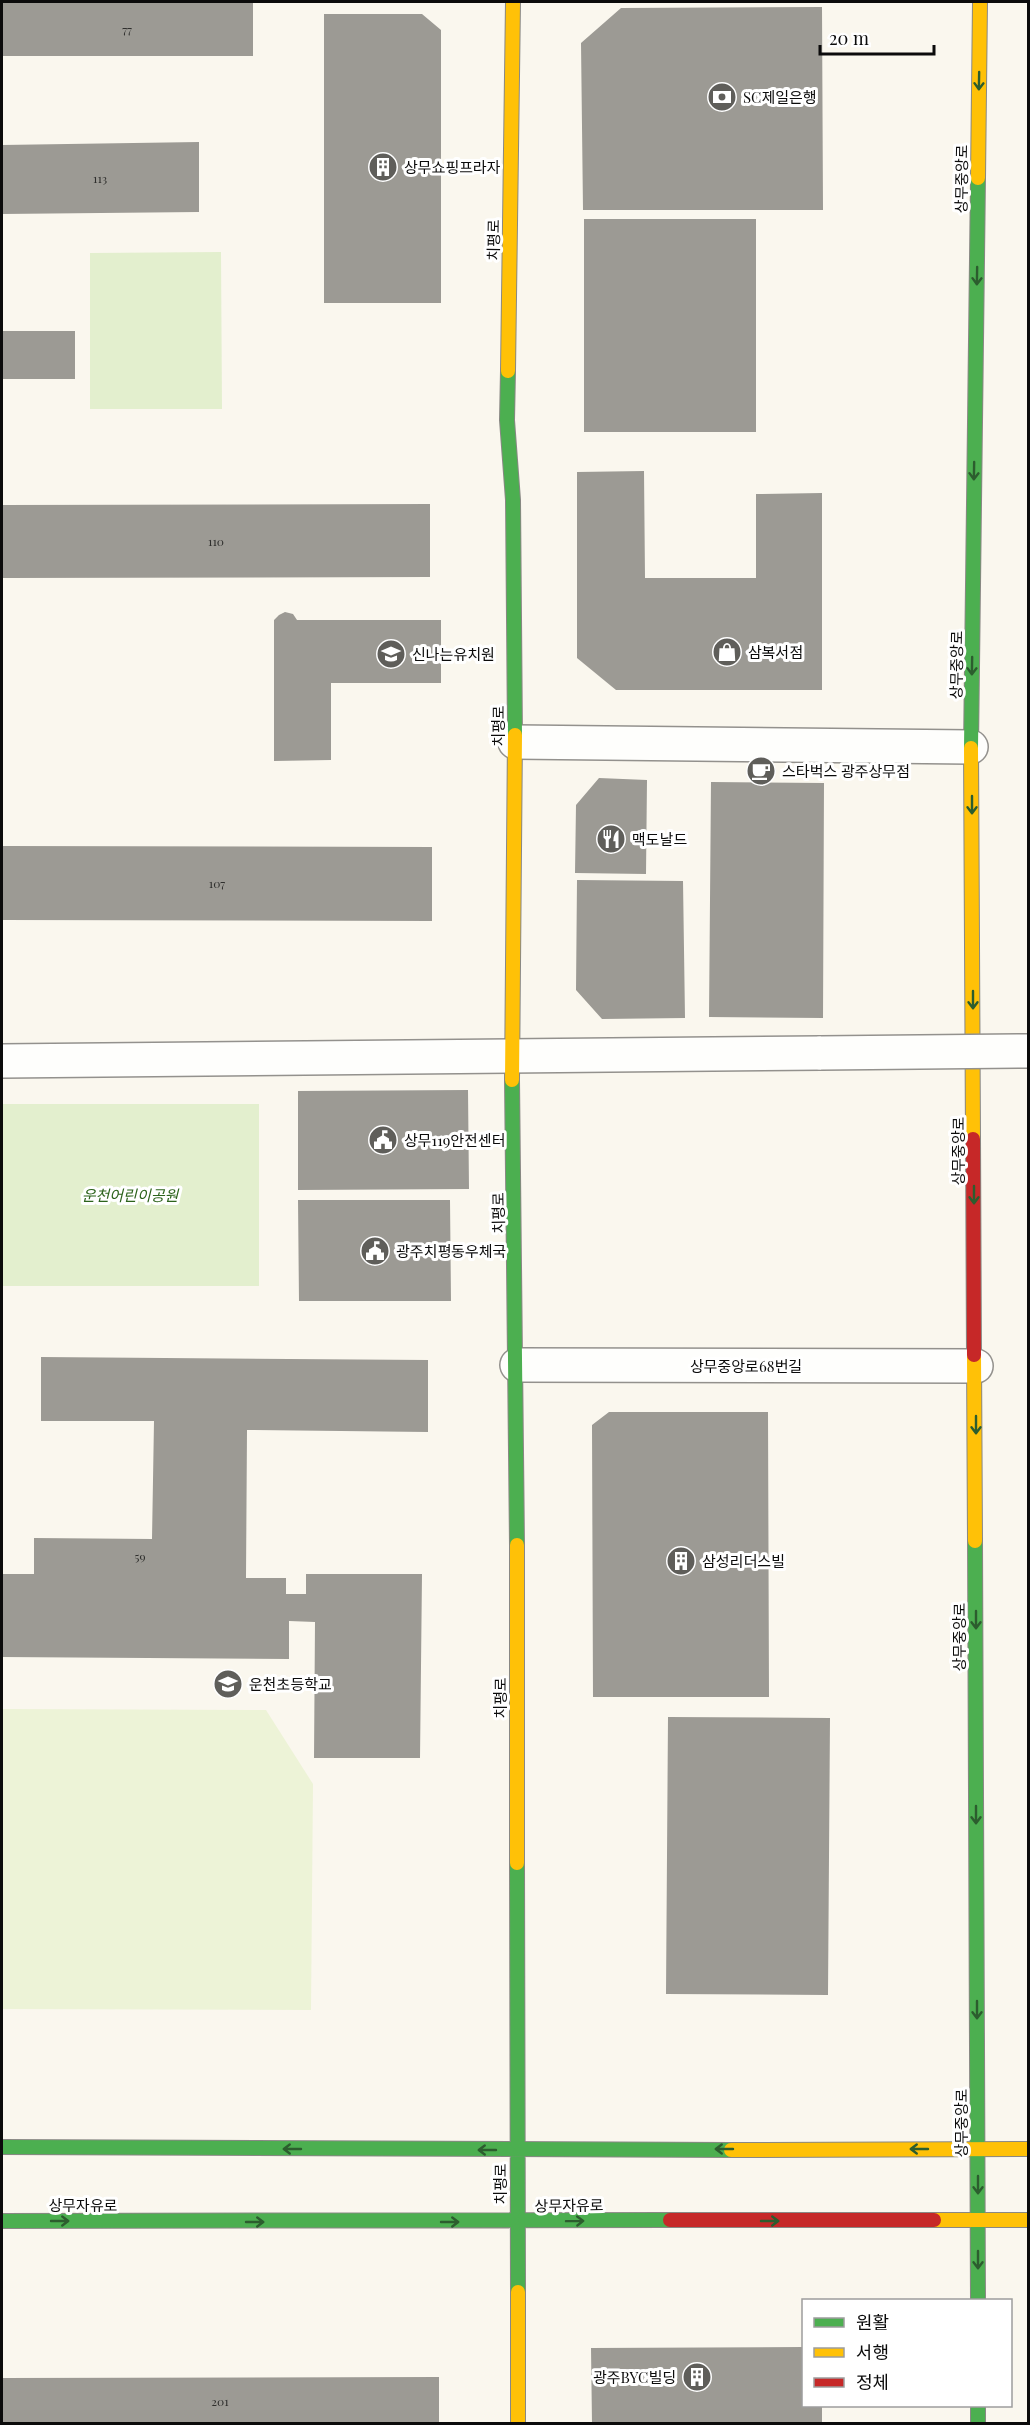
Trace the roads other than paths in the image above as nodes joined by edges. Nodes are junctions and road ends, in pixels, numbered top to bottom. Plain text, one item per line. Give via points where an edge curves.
1 (513, 2) edge
2 (980, 2) edge
3 (515, 742) junction
4 (971, 747) junction
5 (1029, 1051) edge
6 (512, 1055) junction
7 (2, 1060) edge
8 (517, 1365) junction
9 (976, 1366) junction
10 (2, 2147) edge
11 (978, 2149) junction
12 (1029, 2149) edge
13 (516, 2150) junction
14 (978, 2220) junction
15 (1029, 2220) edge
16 (2, 2221) edge
17 (517, 2222) junction
18 (978, 2299) edge
19 (978, 2407) edge
20 (518, 2424) edge
21 (978, 2424) edge

1 - 3 street, 치평로 via 507,420 513,500
2 -> 4 street, 상무중앙로
3 - 4 street
3 - 6 street, 치평로
4 -> 9 street, 상무중앙로
5 - 6 street, bridge
6 - 7 street
6 - 8 street, 치평로
8 - 9 street, 상무중앙로68번길
8 - 13 street, 치평로
9 -> 11 street, 상무중앙로
13 -> 10 street
11 - 12 street
11 -> 13 street
11 -> 14 street, 상무중앙로
13 - 17 street, 치평로
14 - 15 street, 상무자유로
17 -> 14 street, 상무자유로
14 -> 18 street, 상무중앙로
16 -> 17 street, 상무자유로
17 - 20 street, 치평로
19 - 21 street

